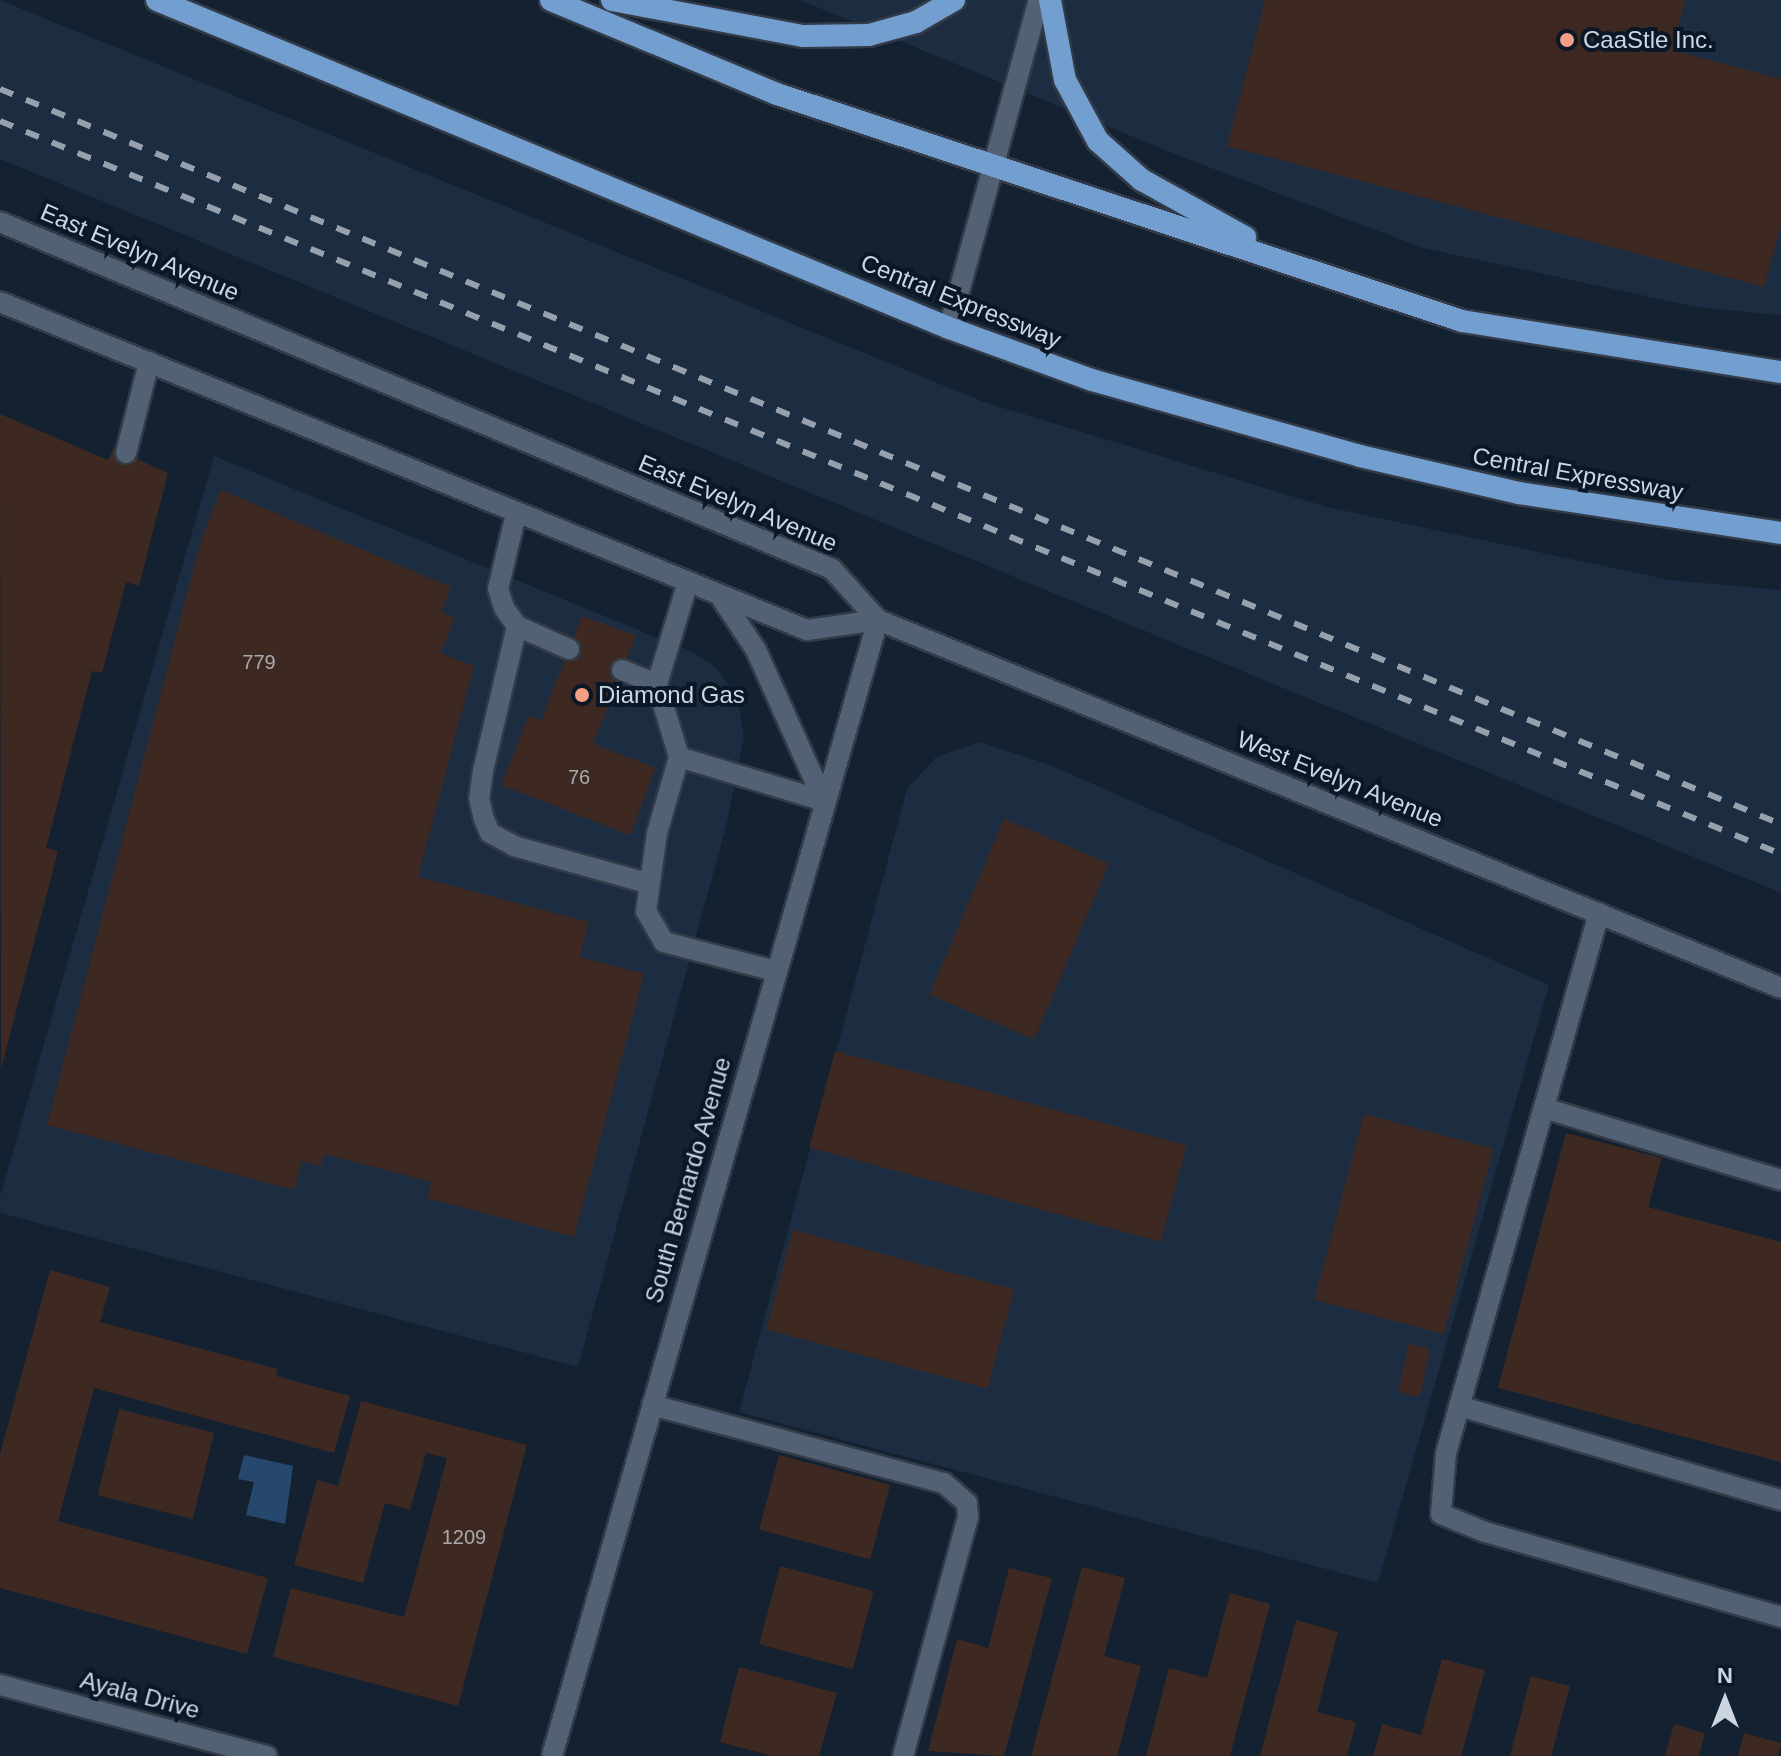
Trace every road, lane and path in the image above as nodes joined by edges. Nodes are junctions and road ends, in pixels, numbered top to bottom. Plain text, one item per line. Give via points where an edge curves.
1 (157, 0) edge
2 (551, 0) edge
3 (612, 0) edge
4 (954, 0) edge
5 (1039, 0) edge
6 (1050, 0) edge
7 (994, 167) junction
8 (0, 222) edge
9 (1344, 283) junction
10 (0, 302) edge
11 (949, 328) junction
12 (149, 362) junction
13 (1781, 372) edge
14 (126, 453) dead end
15 (516, 514) junction
16 (1781, 533) edge
17 (687, 585) junction
18 (722, 599) junction
19 (878, 620) junction
20 (517, 626) junction
21 (569, 649) dead end
22 (622, 670) dead end
23 (657, 684) junction
24 (679, 757) junction
25 (824, 801) junction
26 (647, 883) junction
27 (1599, 913) junction
28 (775, 971) junction
29 (1781, 988) edge
30 (1544, 1108) junction
31 (1781, 1180) edge
32 (652, 1405) junction
33 (1459, 1406) junction
34 (1781, 1500) edge
35 (1781, 1617) edge
36 (0, 1685) edge
37 (267, 1756) edge
38 (552, 1756) edge
39 (903, 1756) edge

1 - 11 highway, Central Expressway
2 - 7 highway via 777,94
3 - 4 highway via 816,36 869,35 916,22
5 - 7 main road
6 - 9 highway via 1065,80 1098,141 1142,180 1196,214
7 - 9 highway
7 - 11 main road
8 - 19 main road, East Evelyn Avenue via 832,569
9 - 13 highway via 1462,321
10 - 12 main road
11 - 16 highway, Central Expressway via 1120,389 1360,456 1519,493
12 - 14 main road
12 - 15 main road
15 - 17 main road
15 - 20 main road via 498,589
17 - 18 main road
17 - 23 main road
18 - 19 main road via 807,630
18 - 25 main road via 756,650
19 - 25 main road, South Bernardo Avenue
19 - 27 main road, West Evelyn Avenue
20 - 21 main road
20 - 26 main road via 479,798 490,833 514,846
22 - 23 main road
23 - 24 main road
24 - 25 main road
24 - 26 main road
25 - 28 main road, South Bernardo Avenue
26 - 28 main road via 646,911 664,942
27 - 29 main road, West Evelyn Avenue
27 - 30 main road
28 - 32 main road, South Bernardo Avenue
30 - 31 main road
30 - 33 main road
32 - 38 main road, South Bernardo Avenue
32 - 39 main road via 944,1483 967,1503 968,1517
33 - 34 main road
33 - 35 main road via 1446,1453 1441,1514 1485,1532
36 - 37 main road, Ayala Drive

